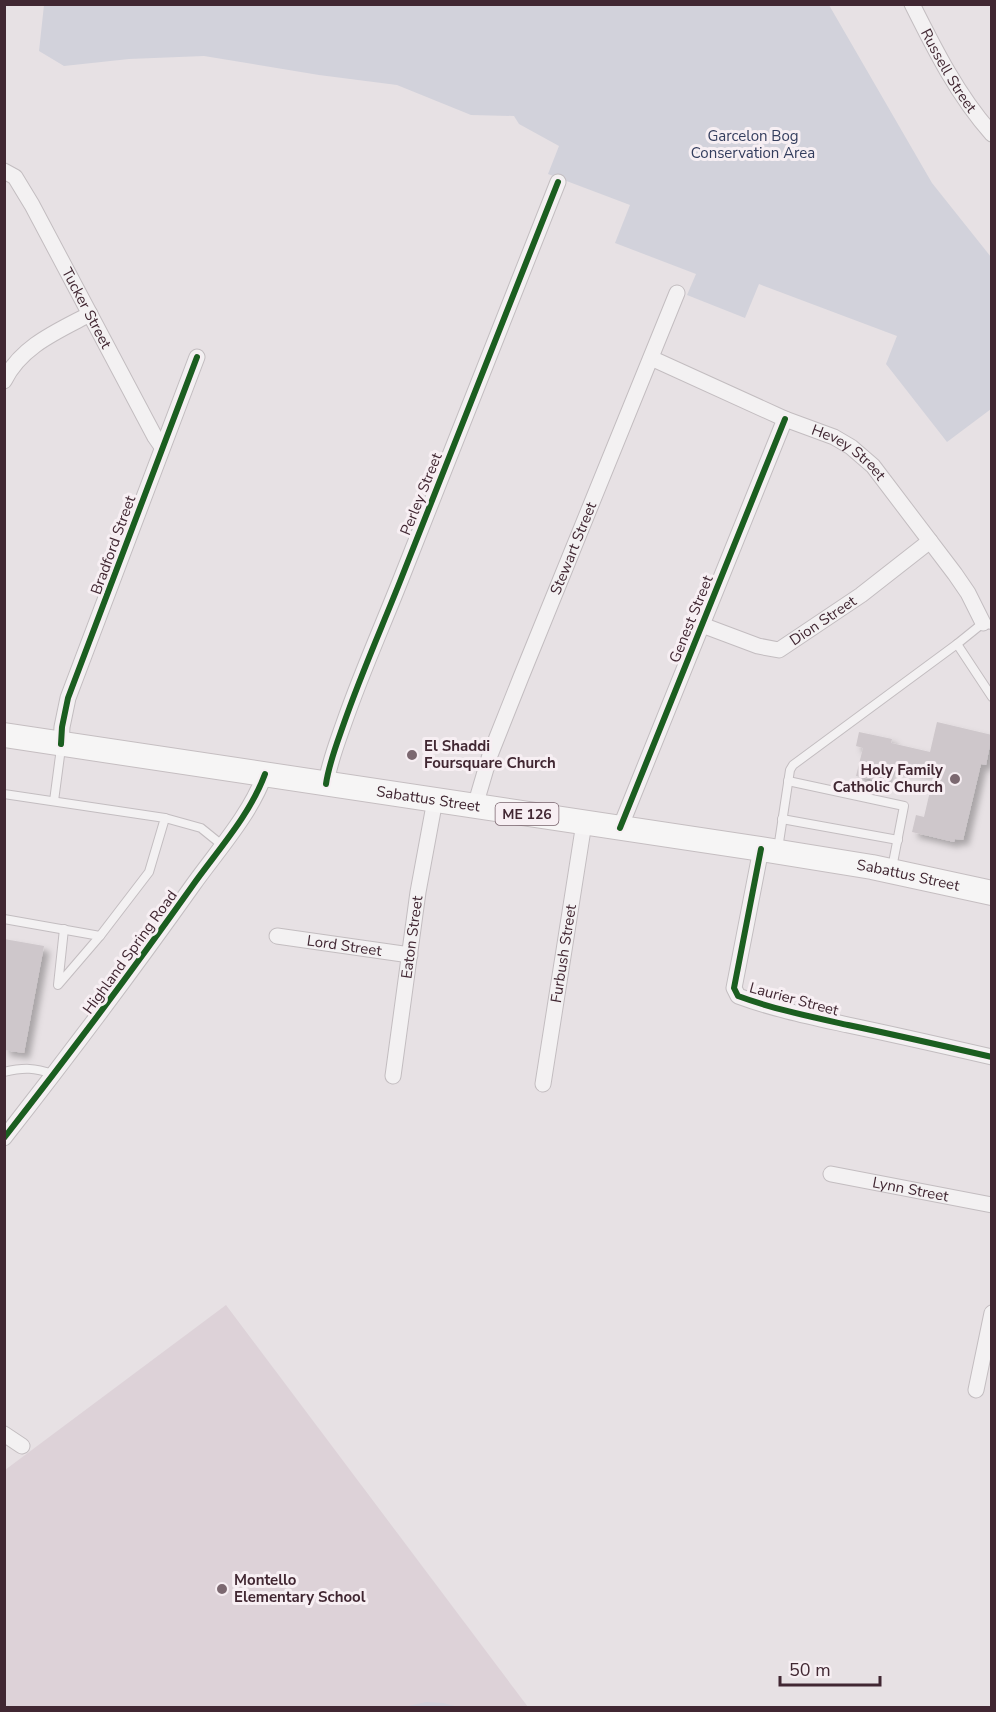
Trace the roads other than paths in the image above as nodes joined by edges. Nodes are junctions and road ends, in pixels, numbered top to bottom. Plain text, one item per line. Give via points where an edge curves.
1 (912, 4) edge
2 (992, 134) edge
3 (6, 171) edge
4 (558, 182) dead end
5 (677, 293) dead end
6 (90, 314) junction
7 (197, 357) dead end
8 (651, 358) junction
9 (4, 381) edge
10 (785, 419) junction
11 (162, 447) junction
12 (930, 541) junction
13 (987, 624) edge
14 (702, 625) junction
15 (957, 644) junction
16 (992, 696) edge
17 (4, 735) edge
18 (61, 744) junction
19 (265, 774) junction
20 (788, 781) junction
21 (326, 784) junction
22 (4, 794) edge
23 (435, 800) junction
24 (54, 801) junction
25 (475, 806) junction
26 (165, 818) junction
27 (782, 819) junction
28 (585, 823) junction
29 (620, 828) junction
30 (897, 840) junction
31 (222, 845) junction
32 (769, 851) junction
33 (892, 871) junction
34 (992, 894) edge
35 (4, 919) edge
36 (64, 929) junction
37 (100, 936) junction
38 (277, 936) dead end
39 (410, 955) junction
40 (992, 1058) edge
41 (4, 1072) edge
42 (54, 1074) junction
43 (393, 1076) dead end
44 (543, 1084) dead end
45 (4, 1138) edge
46 (831, 1174) dead end
47 (992, 1205) edge
48 (992, 1313) edge
49 (976, 1390) dead end
50 (4, 1434) edge
51 (22, 1446) dead end

1 - 2 street, Russell Street via 973,113
3 - 6 street, Tucker Street via 15,177 32,205
4 - 21 street, Perley Street via 354,694
5 - 8 street, Stewart Street
6 - 9 street via 24,352
6 - 11 street, Tucker Street
7 - 11 street, Bradford Street
8 - 10 street, Hevey Street
8 - 25 street, Stewart Street via 490,755
10 - 12 street, Hevey Street via 851,447 873,466
10 - 14 street, Genest Street
11 - 18 street, Bradford Street via 68,698
12 - 13 street, Hevey Street
12 - 14 street, Dion Street via 861,595 779,650
13 - 15 lane
14 - 29 street, Genest Street
15 - 16 lane
15 - 20 lane via 793,765
17 - 18 main road, Sabattus Street / ME 126
18 - 19 main road, Sabattus Street / ME 126
18 - 24 lane
19 - 21 main road, Sabattus Street / ME 126
19 - 31 street, Highland Spring Road via 252,802
20 - 27 lane
20 - 30 lane via 904,806
21 - 23 main road, Sabattus Street / ME 126
22 - 24 lane
23 - 25 main road, Sabattus Street / ME 126
23 - 39 street, Eaton Street
24 - 26 lane
25 - 28 main road, Sabattus Street / ME 126
26 - 31 lane via 201,828
26 - 37 lane via 149,872
27 - 30 lane
27 - 32 lane
28 - 29 main road, Sabattus Street / ME 126
28 - 44 street, Furbush Street
29 - 32 main road, Sabattus Street / ME 126
30 - 33 lane
31 - 42 street, Highland Spring Road
32 - 33 main road, Sabattus Street / ME 126
32 - 40 street, Laurier Street via 734,988 738,996
33 - 34 main road, Sabattus Street / ME 126
35 - 36 lane
36 - 37 lane
36 - 37 lane via 58,986
38 - 39 street, Lord Street
39 - 43 street, Eaton Street
41 - 42 lane via 31,1068
42 - 45 street, Highland Spring Road
46 - 47 street, Lynn Street
48 - 49 street
50 - 51 street

